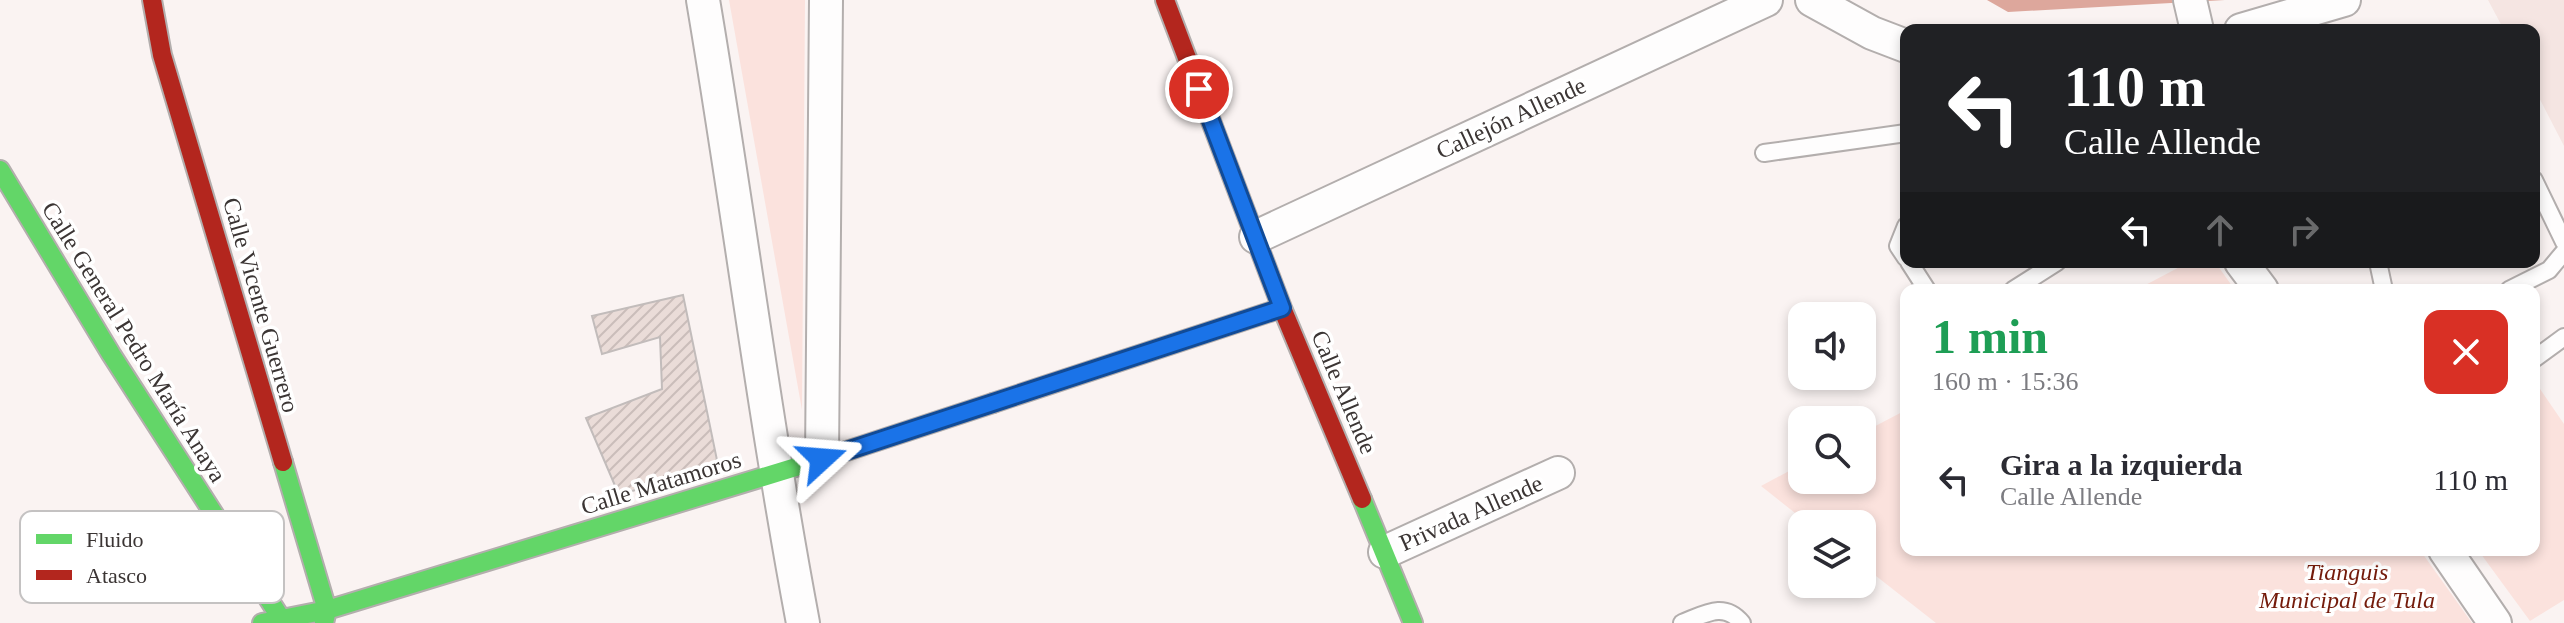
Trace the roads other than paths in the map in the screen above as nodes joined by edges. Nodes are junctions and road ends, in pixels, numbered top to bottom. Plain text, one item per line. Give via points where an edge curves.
1 (152, 0) edge
2 (703, 0) edge
3 (826, 0) edge
4 (1165, 0) edge
5 (1766, 0) edge
6 (1812, 0) edge
7 (2344, 0) edge
8 (2262, 24) edge
9 (1900, 44) edge
10 (1900, 134) edge
11 (1764, 153) dead end
12 (0, 170) edge
13 (2540, 192) edge
14 (1256, 237) junction
15 (2564, 242) edge
16 (2564, 252) edge
17 (2048, 268) edge
18 (2022, 284) edge
19 (2521, 284) edge
20 (1282, 308) junction
21 (2563, 339) edge
22 (2540, 355) edge
23 (822, 459) junction
24 (774, 473) junction
25 (1558, 473) dead end
26 (207, 511) edge
27 (1385, 552) junction
28 (2449, 556) edge
29 (263, 603) edge
30 (325, 617) edge
31 (275, 622) edge
32 (803, 623) edge
33 (1413, 623) edge
34 (1682, 623) edge
35 (1742, 623) edge
36 (2495, 623) edge

1 - 30 street, Calle Vicente Guerrero via 162,55
2 - 24 street
3 - 23 street
4 - 14 street, Calle Allende
5 - 14 street, Callejón Allende
6 - 9 street
7 - 8 street
10 - 11 lane
12 - 26 street, Calle General Pedro María Anaya
13 - 15 lane
14 - 20 street, Calle Allende
16 - 19 lane via 2549,270
17 - 18 lane
20 - 23 street, Calle Matamoros
20 - 27 street, Calle Allende
21 - 22 lane
23 - 24 street, Calle Matamoros
24 - 30 street, Calle Matamoros
24 - 32 street
25 - 27 street, Privada Allende
27 - 33 street, Calle Allende
28 - 36 street
29 - 31 street, Calle General Pedro María Anaya
30 - 31 street, Calle Matamoros
34 - 35 lane via 1718,609 1735,614

